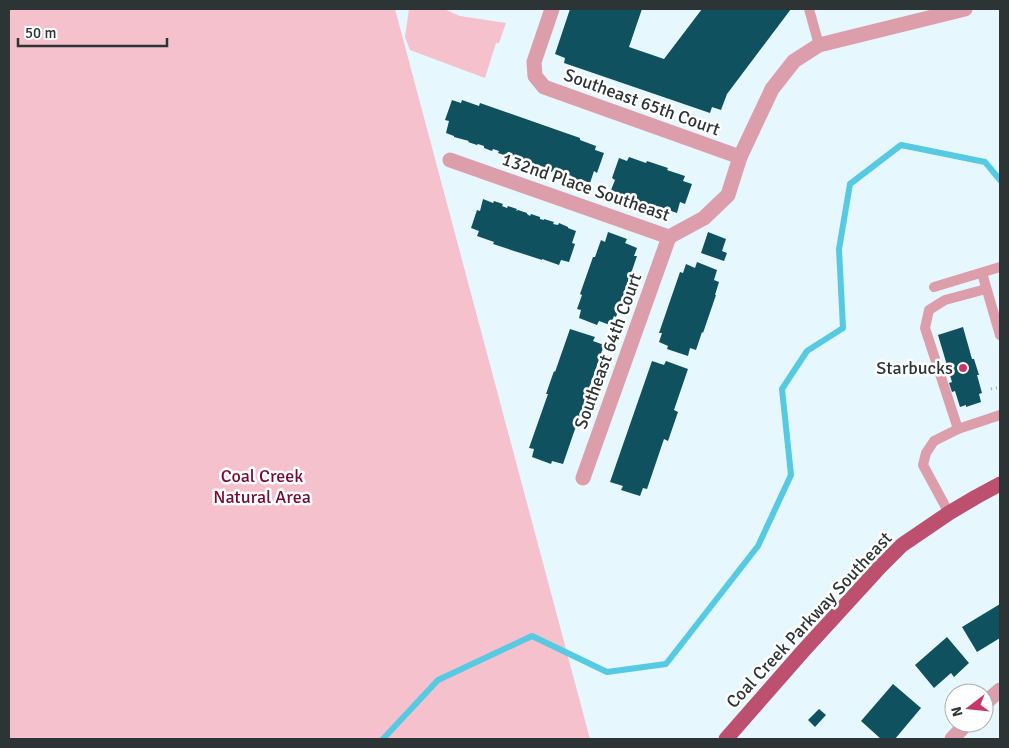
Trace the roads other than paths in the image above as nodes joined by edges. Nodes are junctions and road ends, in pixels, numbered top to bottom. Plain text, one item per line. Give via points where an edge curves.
1 (552, 9) edge
2 (809, 9) edge
3 (965, 9) edge
4 (819, 45) junction
5 (740, 157) junction
6 (450, 160) dead end
7 (669, 237) junction
8 (1000, 267) edge
9 (982, 273) junction
10 (934, 287) dead end
11 (986, 289) junction
12 (1000, 335) edge
13 (1000, 415) edge
14 (958, 429) junction
15 (583, 478) dead end
16 (1000, 484) edge
17 (949, 513) junction
18 (726, 739) edge

1 - 5 street, Southeast 65th Court via 534,62 535,76 544,87
2 - 4 lane
3 - 4 street, 132nd Place Southeast
4 - 5 street, 132nd Place Southeast via 794,61 772,89
5 - 7 street, 132nd Place Southeast via 728,195 704,218
6 - 7 street, 132nd Place Southeast
7 - 15 street, Southeast 64th Court
8 - 9 lane
9 - 10 lane
9 - 11 lane
11 - 12 lane
11 - 14 lane via 945,300 929,310 924,328
13 - 14 lane
14 - 17 lane via 934,441 923,465
16 - 17 main road, Coal Creek Parkway Southeast
17 - 18 main road, Coal Creek Parkway Southeast via 902,545 880,567

